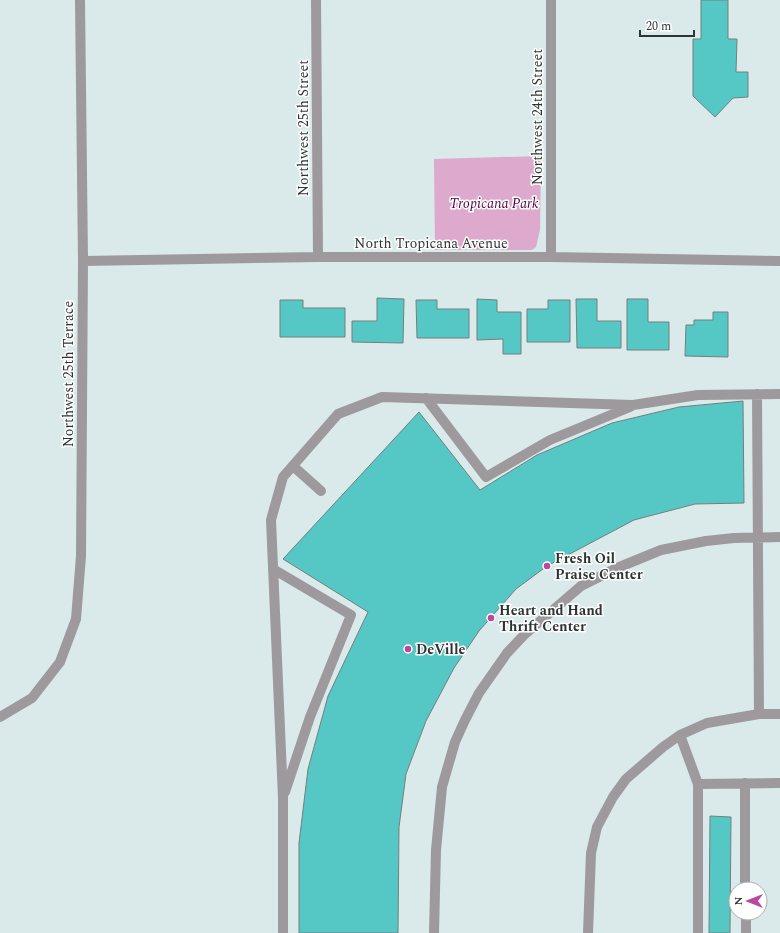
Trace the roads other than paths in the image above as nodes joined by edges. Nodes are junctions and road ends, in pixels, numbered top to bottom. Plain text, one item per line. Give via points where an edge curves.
1 (80, 0) edge
2 (316, 0) edge
3 (550, 0) edge
4 (318, 257) junction
5 (551, 257) junction
6 (83, 261) junction
7 (780, 261) edge
8 (757, 394) junction
9 (780, 394) edge
10 (426, 398) junction
11 (634, 405) junction
12 (293, 466) junction
13 (321, 491) dead end
14 (780, 537) edge
15 (758, 538) junction
16 (273, 569) junction
17 (759, 714) junction
18 (780, 714) edge
19 (0, 717) edge
20 (680, 735) junction
21 (780, 783) edge
22 (698, 784) junction
23 (745, 784) junction
24 (283, 798) junction
25 (745, 881) edge
26 (746, 921) edge
27 (283, 933) edge
28 (434, 933) edge
29 (588, 933) edge
30 (698, 933) edge
31 (746, 933) edge

1 - 6 street, Northwest 25th Terrace
2 - 4 street, Northwest 25th Street
3 - 5 street, Northwest 24th Street
4 - 5 street, North Tropicana Avenue
4 - 6 street, North Tropicana Avenue
5 - 7 street, North Tropicana Avenue
6 - 19 street, Northwest 25th Terrace via 81,556 76,620 60,662 32,698
8 - 9 street
8 - 11 street via 698,395
8 - 15 street
10 - 11 street
10 - 11 street via 486,477 550,440
10 - 12 street via 382,397 338,414
12 - 13 street
12 - 16 street via 283,477 271,520
14 - 15 street
15 - 17 street
15 - 28 street via 706,541 660,550 617,568 581,586 507,653 479,693 465,720 455,742 442,787 436,850
16 - 24 street
16 - 24 street via 351,615 310,717
17 - 18 street
17 - 20 street via 707,722
20 - 22 street
20 - 29 street via 626,779 613,797 597,828 591,853
21 - 23 street
22 - 23 street
22 - 30 street
23 - 25 street
24 - 27 street
26 - 31 street

